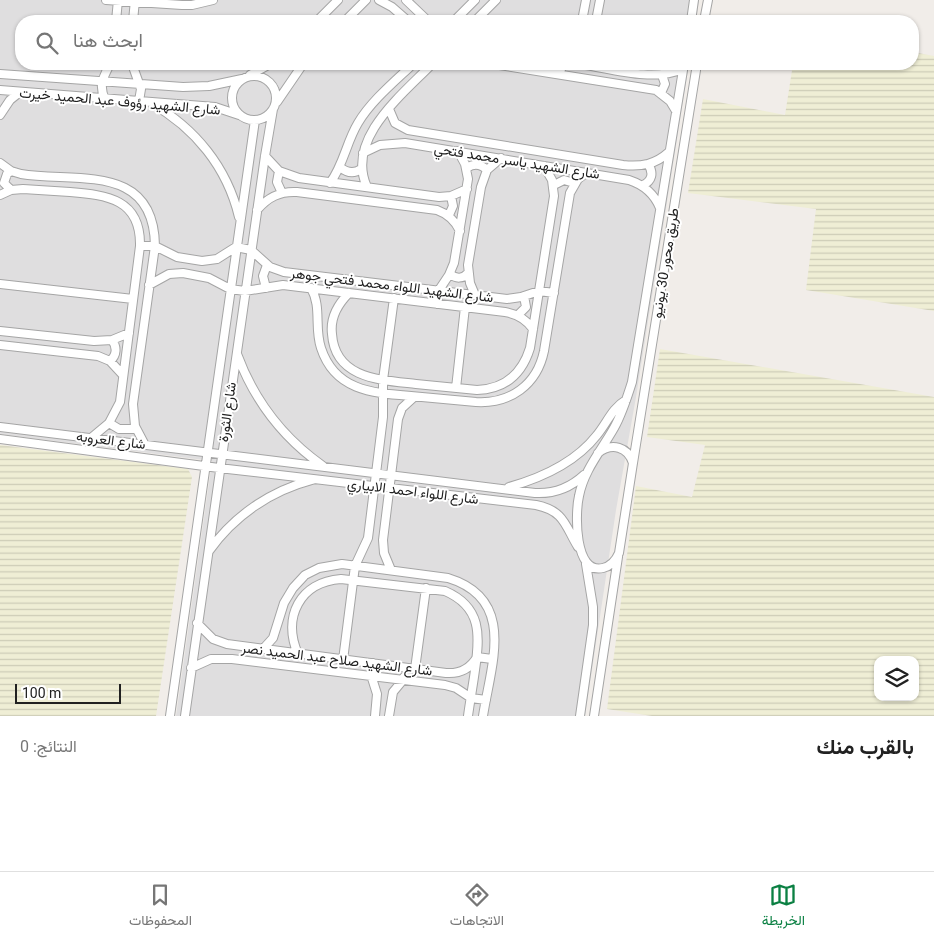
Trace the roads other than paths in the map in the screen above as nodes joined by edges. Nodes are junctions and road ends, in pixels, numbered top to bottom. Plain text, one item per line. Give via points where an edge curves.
1 (106, 0) edge
2 (118, 0) edge
3 (213, 0) edge
4 (338, 0) edge
5 (366, 0) edge
6 (379, 0) edge
7 (406, 0) edge
8 (475, 0) edge
9 (496, 0) edge
10 (586, 0) edge
11 (600, 0) edge
12 (694, 0) edge
13 (708, 0) edge
14 (135, 1) edge
15 (117, 15) edge
16 (134, 15) edge
17 (323, 15) edge
18 (351, 15) edge
19 (401, 15) edge
20 (422, 15) edge
21 (460, 15) edge
22 (482, 15) edge
23 (583, 15) edge
24 (597, 15) edge
25 (692, 15) edge
26 (705, 15) edge
27 (107, 70) edge
28 (134, 70) edge
29 (259, 70) edge
30 (299, 70) edge
31 (407, 70) edge
32 (426, 70) edge
33 (533, 70) edge
34 (561, 70) edge
35 (624, 70) edge
36 (674, 70) edge
37 (682, 70) edge
38 (696, 70) edge
39 (0, 74) edge
40 (560, 74) junction
41 (662, 75) junction
42 (244, 78) junction
43 (102, 81) junction
44 (140, 84) junction
45 (0, 90) edge
46 (20, 92) junction
47 (661, 93) junction
48 (105, 98) junction
49 (139, 101) junction
50 (149, 102) junction
51 (3, 104) edge
52 (274, 106) junction
53 (389, 109) junction
54 (676, 111) junction
55 (239, 114) junction
56 (0, 116) edge
57 (255, 120) junction
58 (398, 126) junction
59 (399, 142) junction
60 (458, 151) junction
61 (670, 152) junction
62 (363, 153) junction
63 (265, 156) junction
64 (501, 158) junction
65 (0, 163) edge
66 (648, 164) junction
67 (544, 166) junction
68 (340, 167) junction
69 (467, 168) junction
70 (361, 169) junction
71 (487, 170) junction
72 (11, 171) junction
73 (279, 172) junction
74 (586, 172) junction
75 (330, 183) junction
76 (574, 183) junction
77 (554, 185) junction
78 (643, 185) junction
79 (366, 187) junction
80 (466, 189) junction
81 (11, 190) junction
82 (282, 193) junction
83 (0, 195) edge
84 (451, 196) junction
85 (660, 209) junction
86 (257, 210) junction
87 (449, 215) junction
88 (240, 221) junction
89 (460, 231) junction
90 (140, 246) junction
91 (155, 246) junction
92 (236, 247) junction
93 (251, 250) junction
94 (267, 265) junction
95 (468, 273) junction
96 (450, 274) junction
97 (0, 284) edge
98 (149, 285) junction
99 (266, 288) junction
100 (311, 288) junction
101 (230, 289) junction
102 (439, 290) junction
103 (245, 291) junction
104 (539, 291) junction
105 (554, 292) junction
106 (349, 293) junction
107 (475, 295) junction
108 (524, 296) junction
109 (394, 298) junction
110 (133, 299) junction
111 (437, 304) junction
112 (465, 307) junction
113 (518, 315) junction
114 (533, 329) junction
115 (0, 331) edge
116 (129, 333) junction
117 (532, 338) junction
118 (112, 340) junction
119 (546, 341) junction
120 (0, 345) edge
121 (236, 352) junction
122 (110, 361) junction
123 (123, 376) junction
124 (383, 380) junction
125 (438, 386) junction
126 (456, 388) junction
127 (382, 394) junction
128 (414, 397) junction
129 (436, 399) junction
130 (626, 400) junction
131 (110, 423) junction
132 (0, 427) edge
133 (21, 429) junction
134 (136, 429) junction
135 (91, 438) junction
136 (0, 440) edge
137 (20, 442) junction
138 (145, 445) junction
139 (207, 452) junction
140 (598, 453) junction
141 (221, 454) junction
142 (634, 463) junction
143 (205, 466) junction
144 (325, 467) junction
145 (219, 468) junction
146 (587, 471) junction
147 (376, 473) junction
148 (391, 475) junction
149 (317, 479) junction
150 (374, 486) junction
151 (389, 488) junction
152 (504, 489) junction
153 (208, 553) junction
154 (582, 553) junction
155 (619, 553) junction
156 (586, 564) junction
157 (355, 566) junction
158 (391, 570) junction
159 (438, 577) junction
160 (354, 580) junction
161 (426, 588) junction
162 (436, 589) junction
163 (197, 623) junction
164 (263, 649) junction
165 (298, 654) junction
166 (320, 657) junction
167 (477, 657) junction
168 (492, 659) junction
169 (343, 660) junction
170 (372, 663) junction
171 (191, 668) junction
172 (404, 668) junction
173 (319, 669) junction
174 (415, 669) junction
175 (371, 675) junction
176 (403, 680) junction
177 (471, 698) junction
178 (486, 700) junction
179 (171, 712) edge
180 (186, 714) edge
181 (375, 716) edge
182 (389, 716) edge
183 (468, 716) edge
184 (483, 716) edge
185 (580, 716) edge
186 (594, 716) edge

1 - 2 street
2 - 14 street
2 - 15 street
3 - 14 street via 192,5
4 - 17 street
5 - 18 street
6 - 19 street
7 - 20 street
8 - 21 street
9 - 22 street
10 - 23 street
11 - 24 street
12 - 25 street
13 - 26 street
14 - 16 street
27 - 43 street
28 - 44 street
29 - 42 street
30 - 52 street, شارع الثورة
31 - 68 street via 363,115
32 - 53 street
33 - 40 street
34 - 40 street
35 - 41 street
36 - 41 street
37 - 54 street, طريق محور 30 يونيو
38 - 142 street, طريق محور 30 يونيو
39 - 43 street, شارع الشهيد رؤوف عبد الحميد خيرت
40 - 47 street
41 - 47 street via 665,84
42 - 44 street, شارع الشهيد رؤوف عبد الحميد خيرت via 200,87
42 - 52 street via 257,76 267,79 276,93
42 - 55 street via 234,86 231,96
43 - 44 street, شارع الشهيد رؤوف عبد الحميد خيرت
43 - 48 street
44 - 49 street
45 - 46 street, شارع الشهيد رؤوف عبد الحميد خيرت
46 - 48 street, شارع الشهيد رؤوف عبد الحميد خيرت
46 - 51 street
47 - 54 street
48 - 49 street, شارع الشهيد رؤوف عبد الحميد خيرت
49 - 50 street, شارع الشهيد رؤوف عبد الحميد خيرت
50 - 55 street, شارع الشهيد رؤوف عبد الحميد خيرت via 215,107
50 - 88 street via 181,123 208,151 228,184
51 - 56 street
52 - 57 street via 265,117
52 - 63 street, شارع الثورة
53 - 58 street
53 - 62 street via 372,132
54 - 61 street, طريق محور 30 يونيو
55 - 57 street
57 - 88 street, شارع الثورة
58 - 59 street
58 - 66 street, شارع الشهيد ياسر محمد فتحي via 623,165
59 - 60 street, شارع الشهيد ياسر محمد فتحي
59 - 62 street, شارع الشهيد ياسر محمد فتحي via 380,145
60 - 64 street, شارع الشهيد ياسر محمد فتحي
60 - 69 street
61 - 66 street, شارع الشهيد ياسر محمد فتحي
61 - 85 street, طريق محور 30 يونيو
62 - 70 street
63 - 73 street
63 - 86 street, شارع الثورة
64 - 67 street, شارع الشهيد ياسر محمد فتحي
64 - 71 street
65 - 72 street
66 - 78 street via 651,178
67 - 74 street, شارع الشهيد ياسر محمد فتحي
67 - 77 street
68 - 70 street via 349,172
68 - 75 street
69 - 71 street via 476,165
69 - 80 street
70 - 79 street
71 - 95 street via 481,187
72 - 81 street via 4,178 4,183
72 - 91 street via 108,181 124,187 137,196 149,212 155,230
73 - 75 street
73 - 82 street via 277,182
74 - 76 street
74 - 78 street, شارع الشهيد ياسر محمد فتحي
75 - 79 street
76 - 77 street via 564,180
76 - 105 street
77 - 104 street
78 - 85 street via 654,196
79 - 84 street
80 - 84 street
80 - 89 street
81 - 83 street
81 - 90 street via 22,188 110,197 133,217 139,231
82 - 86 street via 268,199
82 - 87 street via 297,192 437,210
84 - 87 street via 453,206
85 - 130 street, طريق محور 30 يونيو via 634,373
86 - 93 street, شارع الثورة
87 - 89 street
88 - 92 street, شارع الثورة
89 - 96 street
90 - 91 street
90 - 110 street
91 - 92 street via 177,257 202,261 217,259
91 - 98 street
92 - 93 street
92 - 101 street, شارع الثورة
93 - 94 street, شارع الشهيد اللواء محمد فتحي جوهر
93 - 103 street, شارع الثورة
94 - 99 street via 263,276
94 - 102 street, شارع الشهيد اللواء محمد فتحي جوهر via 284,272
95 - 96 street via 461,278
95 - 107 street
96 - 102 street
97 - 110 street
98 - 101 street, شارع الشهيد اللواء محمد فتحي جوهر via 169,274 183,273 209,278
98 - 134 street via 133,404
99 - 100 street, شارع الشهيد اللواء محمد فتحي جوهر via 283,285
99 - 103 street, شارع الشهيد اللواء محمد فتحي جوهر
100 - 106 street, شارع الشهيد اللواء محمد فتحي جوهر
100 - 127 street via 318,304 319,339 327,361 338,375 354,386
101 - 103 street, شارع الشهيد اللواء محمد فتحي جوهر
101 - 139 street, شارع الثورة
102 - 107 street, شارع الشهيد اللواء محمد فتحي جوهر
102 - 111 street
103 - 121 street, شارع الثورة
104 - 105 street
104 - 108 street, شارع الشهيد اللواء محمد فتحي جوهر
104 - 114 street
105 - 119 street
106 - 109 street, شارع الشهيد اللواء محمد فتحي جوهر
106 - 124 street via 333,318 335,349 352,369 367,377
107 - 108 street, شارع الشهيد اللواء محمد فتحي جوهر
108 - 113 street via 526,307
109 - 111 street, شارع الشهيد اللواء محمد فتحي جوهر
109 - 124 street
110 - 116 street
111 - 112 street, شارع الشهيد اللواء محمد فتحي جوهر
112 - 113 street, شارع الشهيد اللواء محمد فتحي جوهر
112 - 126 street
113 - 114 street
114 - 117 street
115 - 118 street
116 - 118 street
116 - 123 street
117 - 119 street
117 - 126 street via 525,362 504,384 484,390
118 - 122 street via 116,349
119 - 129 street via 536,374 513,396 485,403
120 - 122 street via 92,355
121 - 141 street, شارع الثورة
121 - 144 street via 247,378 270,415 295,444
122 - 123 street
123 - 131 street via 120,402
124 - 125 street
124 - 127 street
125 - 126 street
125 - 129 street
127 - 128 street
127 - 147 street via 383,417
128 - 129 street
128 - 148 street via 400,413
130 - 140 street, طريق محور 30 يونيو
130 - 152 street via 613,410 590,444 573,458 543,475
131 - 134 street via 119,429
131 - 135 street
132 - 133 street, شارع العروبه
133 - 135 street, شارع العروبه
133 - 137 street
134 - 138 street
135 - 138 street, شارع العروبه
136 - 137 street, شارع العروبه
137 - 143 street, شارع العروبه
138 - 139 street, شارع العروبه
139 - 141 street, شارع العروبه
139 - 143 street, شارع الثورة
140 - 142 street via 608,447 619,447
140 - 146 street, طريق محور 30 يونيو
141 - 144 street, شارع اللواء احمد الابياري
141 - 145 street, شارع الثورة
142 - 155 street, طريق محور 30 يونيو
143 - 145 street, شارع العروبه
143 - 179 street, شارع الثورة
144 - 147 street, شارع اللواء احمد الابياري
145 - 149 street, شارع اللواء احمد الابياري
145 - 153 street, شارع الثورة
146 - 152 street, شارع اللواء احمد الابياري via 570,486 550,492
146 - 154 street via 576,514
147 - 148 street, شارع اللواء احمد الابياري
147 - 150 street
148 - 151 street
148 - 152 street, شارع اللواء احمد الابياري
149 - 150 street, شارع اللواء احمد الابياري
149 - 153 street via 285,489 256,505 230,526
150 - 151 street, شارع اللواء احمد الابياري
150 - 157 street via 368,538
151 - 154 street, شارع اللواء احمد الابياري via 543,506 565,521
151 - 158 street via 383,540
153 - 163 street, شارع الثورة
154 - 156 street
155 - 156 street via 606,567 591,568
155 - 186 street
156 - 185 street via 593,625
157 - 158 street
157 - 160 street
157 - 164 street via 326,565 298,581 288,595 273,638
158 - 159 street
159 - 162 street
159 - 168 street via 458,581 483,600 495,628
160 - 161 street
160 - 165 street via 324,582 303,596 292,620
160 - 169 street
161 - 162 street
161 - 174 street
162 - 167 street via 459,599 470,611 479,634
163 - 164 street, شارع الشهيد صلاح عبد الحميد نصر via 220,642
163 - 171 street, شارع الثورة
164 - 165 street, شارع الشهيد صلاح عبد الحميد نصر
165 - 166 street, شارع الشهيد صلاح عبد الحميد نصر
166 - 169 street, شارع الشهيد صلاح عبد الحميد نصر
166 - 173 street
167 - 168 street
167 - 174 street, شارع الشهيد صلاح عبد الحميد نصر via 469,667 458,672
167 - 177 street
168 - 178 street
169 - 170 street, شارع الشهيد صلاح عبد الحميد نصر
170 - 172 street, شارع الشهيد صلاح عبد الحميد نصر
170 - 175 street
171 - 173 street, شارع الشهيد صلاح عبد الحميد نصر via 211,659 225,658
171 - 180 street, شارع الثورة
172 - 174 street, شارع الشهيد صلاح عبد الحميد نصر
172 - 176 street
173 - 175 street, شارع الشهيد صلاح عبد الحميد نصر
175 - 176 street, شارع الشهيد صلاح عبد الحميد نصر
175 - 181 street via 377,694
176 - 177 street, شارع الشهيد صلاح عبد الحميد نصر via 450,686
176 - 182 street via 394,692
177 - 178 street
177 - 183 street
178 - 184 street
179 - 180 street

